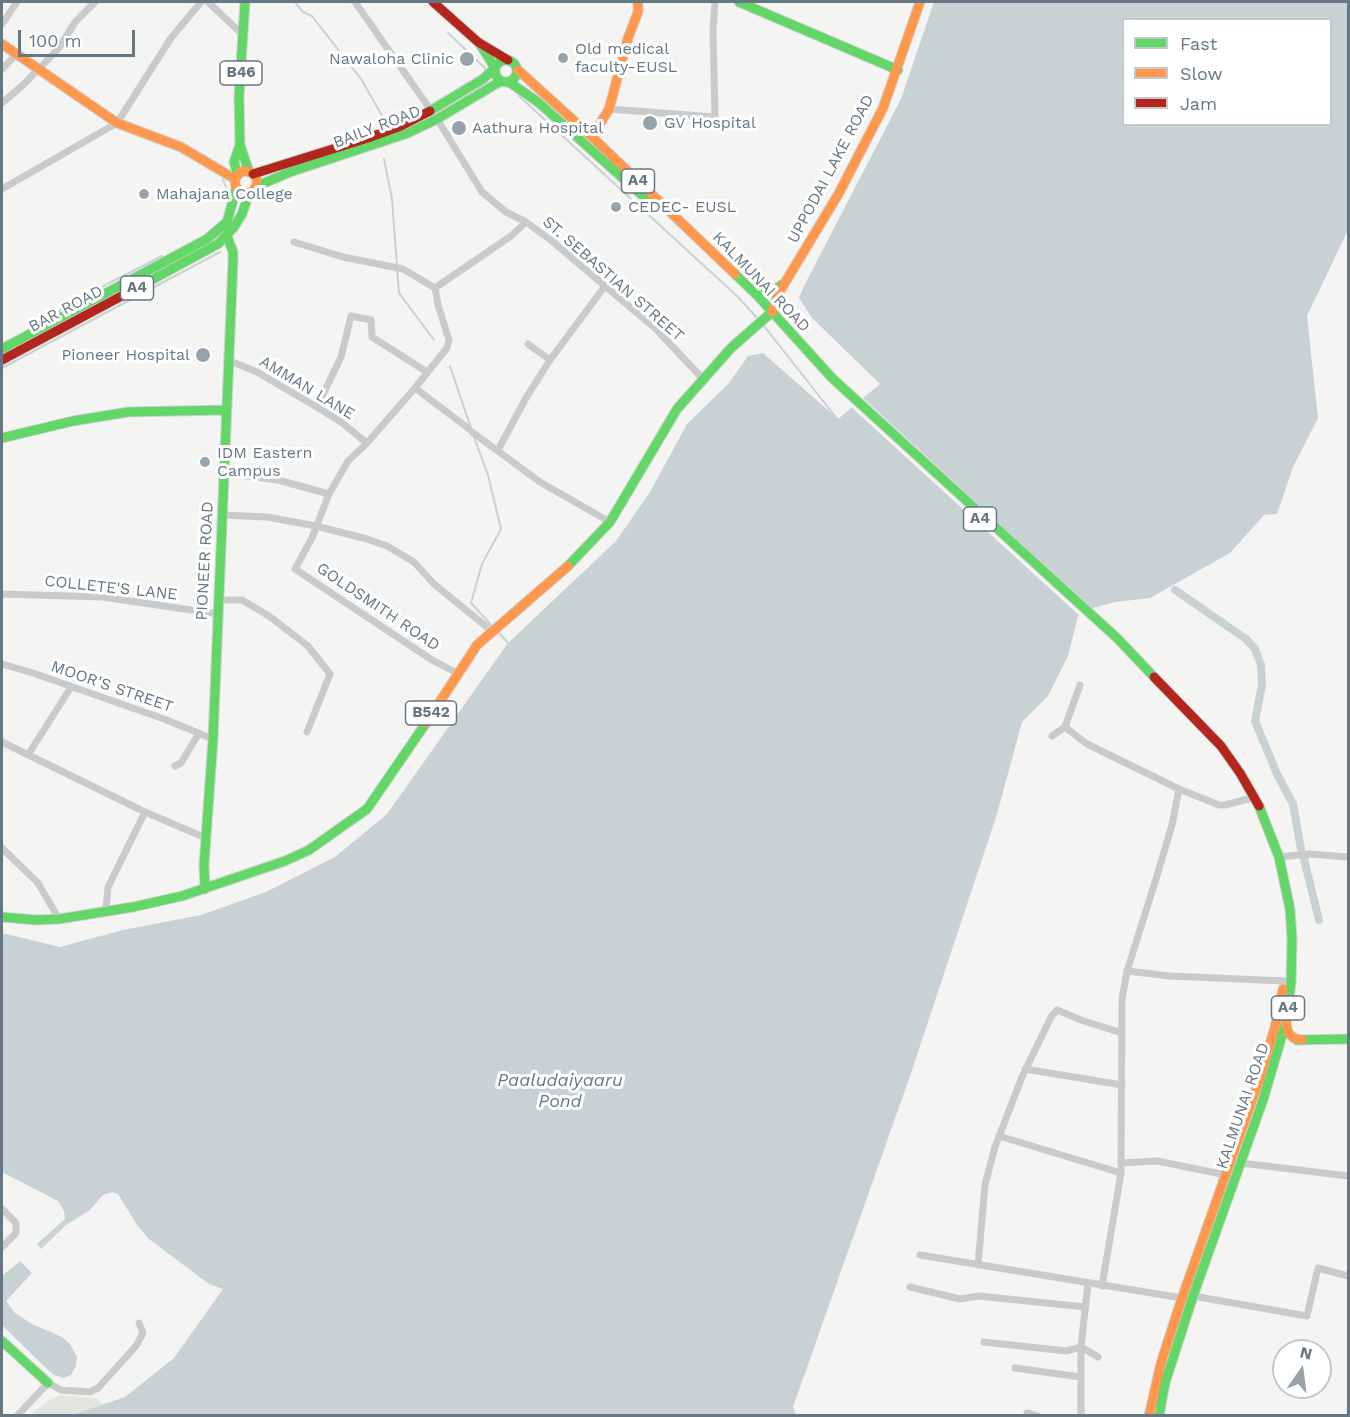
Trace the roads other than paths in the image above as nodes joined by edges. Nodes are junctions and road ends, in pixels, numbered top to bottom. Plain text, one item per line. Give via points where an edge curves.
1 (17, 2) edge
2 (95, 2) edge
3 (201, 2) edge
4 (208, 2) edge
5 (245, 2) edge
6 (355, 2) edge
7 (433, 2) edge
8 (638, 2) edge
9 (715, 2) edge
10 (739, 2) edge
11 (920, 2) edge
12 (5, 13) edge
13 (2, 24) edge
14 (243, 35) junction
15 (478, 42) junction
16 (2, 44) edge
17 (17, 54) junction
18 (508, 60) junction
19 (495, 68) junction
20 (2, 69) edge
21 (40, 69) junction
22 (518, 70) junction
23 (898, 70) junction
24 (505, 82) junction
25 (2, 103) edge
26 (609, 109) junction
27 (434, 115) junction
28 (117, 123) junction
29 (592, 137) junction
30 (240, 145) junction
31 (251, 173) junction
32 (236, 181) junction
33 (257, 186) junction
34 (2, 189) edge
35 (249, 194) junction
36 (526, 222) junction
37 (227, 236) junction
38 (294, 242) dead end
39 (787, 280) junction
40 (605, 286) junction
41 (435, 288) junction
42 (756, 295) junction
43 (770, 313) junction
44 (778, 326) junction
45 (752, 328) junction
46 (528, 344) dead end
47 (2, 349) edge
48 (2, 360) edge
49 (550, 360) junction
50 (230, 361) junction
51 (427, 372) junction
52 (703, 379) junction
53 (415, 388) junction
54 (848, 395) junction
55 (317, 407) junction
56 (227, 410) junction
57 (2, 438) edge
58 (367, 443) junction
59 (498, 450) junction
60 (224, 473) junction
61 (329, 494) junction
62 (222, 515) junction
63 (610, 522) junction
64 (316, 526) junction
65 (2, 594) edge
66 (219, 600) junction
67 (218, 614) junction
68 (493, 632) junction
69 (1115, 640) junction
70 (2, 664) edge
71 (457, 673) junction
72 (1080, 685) dead end
73 (71, 687) junction
74 (1065, 727) junction
75 (307, 732) dead end
76 (199, 733) junction
77 (1053, 736) dead end
78 (213, 739) junction
79 (2, 742) edge
80 (28, 755) junction
81 (175, 766) dead end
82 (1179, 789) junction
83 (1248, 799) junction
84 (145, 812) junction
85 (206, 838) junction
86 (2, 848) edge
87 (1276, 858) junction
88 (1348, 858) edge
89 (205, 888) junction
90 (106, 911) junction
91 (2, 916) edge
92 (58, 919) junction
93 (1127, 971) junction
94 (1285, 981) junction
95 (1286, 1022) junction
96 (1122, 1033) junction
97 (1348, 1039) edge
98 (1302, 1040) junction
99 (1281, 1041) junction
100 (1025, 1069) junction
101 (1122, 1084) junction
102 (999, 1136) junction
103 (1121, 1162) junction
104 (1241, 1163) junction
105 (1121, 1173) junction
106 (1226, 1175) junction
107 (1348, 1176) edge
108 (2, 1209) edge
109 (2, 1247) edge
110 (920, 1255) dead end
111 (978, 1265) junction
112 (1348, 1276) edge
113 (1088, 1283) junction
114 (1102, 1286) junction
115 (910, 1287) dead end
116 (1193, 1296) junction
117 (1182, 1298) junction
118 (1085, 1307) junction
119 (139, 1323) dead end
120 (2, 1341) edge
121 (984, 1342) dead end
122 (1081, 1347) junction
123 (1098, 1357) dead end
124 (1015, 1368) dead end
125 (1081, 1377) junction
126 (48, 1383) junction
127 (1027, 1413) dead end
128 (17, 1416) edge
129 (1038, 1416) edge
130 (1081, 1416) edge
131 (1149, 1416) edge
132 (1159, 1416) edge

1 - 12 street
2 - 21 street
3 - 28 street via 171,38
4 - 14 street
5 - 14 main road, BAR ROAD / B46
6 - 27 street, ST. SEBASTIAN STREET
7 - 15 main road
8 - 26 main road
9 - 26 street via 715,117
10 - 23 main road
11 - 23 main road, UPPODAI LAKE ROAD
12 - 13 street
14 - 30 main road, BAR ROAD / B46
15 - 18 main road
15 - 19 main road
16 - 17 main road
17 - 20 street
17 - 21 main road
18 - 19 main road via 500,61
18 - 22 main road
19 - 24 main road via 496,75
19 - 27 main road, BAILY ROAD
21 - 25 street
21 - 28 main road
22 - 24 main road via 516,78
22 - 29 main road, KALMUNAI ROAD / A4
23 - 39 main road, UPPODAI LAKE ROAD via 866,144
24 - 27 main road, BAILY ROAD
24 - 43 main road, KALMUNAI ROAD / A4 via 538,102
26 - 29 main road
27 - 31 main road, BAILY ROAD
27 - 33 main road, BAILY ROAD via 397,137
27 - 36 street, ST. SEBASTIAN STREET via 482,192 506,212
28 - 32 main road via 181,147
28 - 34 street
29 - 42 main road, KALMUNAI ROAD / A4
30 - 31 main road, BAR ROAD / B46
30 - 32 main road, BAR ROAD / B46 via 234,162
31 - 32 main road via 243,172
31 - 33 main road
32 - 35 main road via 242,193
32 - 47 main road, BAR ROAD / A4 via 227,222 207,239
33 - 35 main road
35 - 37 main road, BAR ROAD / A4 via 242,214
36 - 40 street, ST. SEBASTIAN STREET
36 - 41 street
37 - 48 main road, BAR ROAD / A4 via 212,248
37 - 50 main road, PIONEER ROAD via 233,252
38 - 41 street via 403,269
39 - 42 main road via 770,293
39 - 43 main road, UPPODAI LAKE ROAD
40 - 49 street
40 - 52 street, ST. SEBASTIAN STREET via 655,328
41 - 51 street, GOLDSMITH ROAD via 449,340
42 - 43 main road, KALMUNAI ROAD / A4
43 - 44 main road, KALMUNAI ROAD / A4
43 - 45 main road, B542
43 - 54 main road, KALMUNAI ROAD / A4
44 - 45 main road via 767,323
44 - 54 main road, KALMUNAI ROAD / A4
45 - 52 main road, B542
46 - 49 street
49 - 59 street
50 - 55 street, AMMAN LANE
50 - 56 main road, PIONEER ROAD
51 - 53 street, GOLDSMITH ROAD
51 - 55 street via 372,337 371,320 351,316 341,357
52 - 63 main road, B542 via 677,409
53 - 58 street, GOLDSMITH ROAD
53 - 59 street
54 - 69 main road, A4
55 - 58 street, AMMAN LANE
56 - 57 main road via 128,412
56 - 60 main road, PIONEER ROAD
58 - 61 street, GOLDSMITH ROAD via 348,461
59 - 63 street via 540,482
60 - 61 street via 278,480
60 - 62 main road, PIONEER ROAD
61 - 64 street, GOLDSMITH ROAD
62 - 64 street
62 - 66 main road, PIONEER ROAD
63 - 68 main road, B542 via 561,573
64 - 68 street via 367,538 414,562 434,584
64 - 71 street, GOLDSMITH ROAD via 295,569
65 - 67 street, COLLETE'S LANE via 103,597
66 - 67 main road, PIONEER ROAD
66 - 75 street via 242,600 269,616 308,646 330,674
67 - 78 main road, PIONEER ROAD
68 - 71 main road, B542 via 477,645
69 - 83 main road, KALMUNAI ROAD / A4 via 1216,750
69 - 87 main road, KALMUNAI ROAD / A4 via 1221,746 1262,812
70 - 73 street, MOOR'S STREET
71 - 89 main road, B542 via 367,809 309,850
72 - 74 street
73 - 76 street, MOOR'S STREET
73 - 80 street
74 - 77 street
74 - 82 street via 1087,744
76 - 78 street, MOOR'S STREET
76 - 81 street via 181,763
78 - 85 main road, PIONEER ROAD
79 - 80 street
80 - 84 street
82 - 83 street via 1219,805
82 - 93 street via 1172,825
83 - 87 main road, KALMUNAI ROAD / A4
84 - 85 street
84 - 90 street via 108,887
85 - 89 main road, PIONEER ROAD
86 - 92 street via 38,883
87 - 88 street via 1309,854
87 - 94 main road, KALMUNAI ROAD / A4 via 1285,919
87 - 95 main road, KALMUNAI ROAD / A4 via 1290,909 1292,939
89 - 90 main road, B542 via 157,903
90 - 92 main road, B542
91 - 92 main road, B542
93 - 94 street
93 - 96 street
94 - 106 main road, KALMUNAI ROAD / A4 via 1275,1027
95 - 98 main road via 1288,1033
95 - 99 main road, KALMUNAI ROAD / A4
96 - 100 street via 1057,1010
96 - 101 street
97 - 98 main road
98 - 99 main road
99 - 104 main road, KALMUNAI ROAD / A4
100 - 101 street
100 - 102 street
101 - 103 street
102 - 105 street
102 - 111 street via 985,1185
103 - 105 street
103 - 106 street via 1157,1161
104 - 107 street
104 - 116 main road, KALMUNAI ROAD / A4
105 - 114 street
106 - 117 main road, KALMUNAI ROAD / A4
108 - 109 street via 16,1223 16,1233
110 - 111 street
111 - 113 street
112 - 116 street via 1318,1268 1308,1316
113 - 114 street
113 - 118 street
114 - 117 street
115 - 118 street via 960,1299 979,1296
116 - 132 main road, KALMUNAI ROAD / A4 via 1165,1383
117 - 131 main road, KALMUNAI ROAD / A4
118 - 122 street
119 - 126 street via 143,1333 136,1346 94,1390 61,1390
120 - 126 main road
121 - 122 street via 1066,1351
122 - 123 street
122 - 125 street
124 - 125 street
125 - 130 street
126 - 128 street
127 - 129 street

